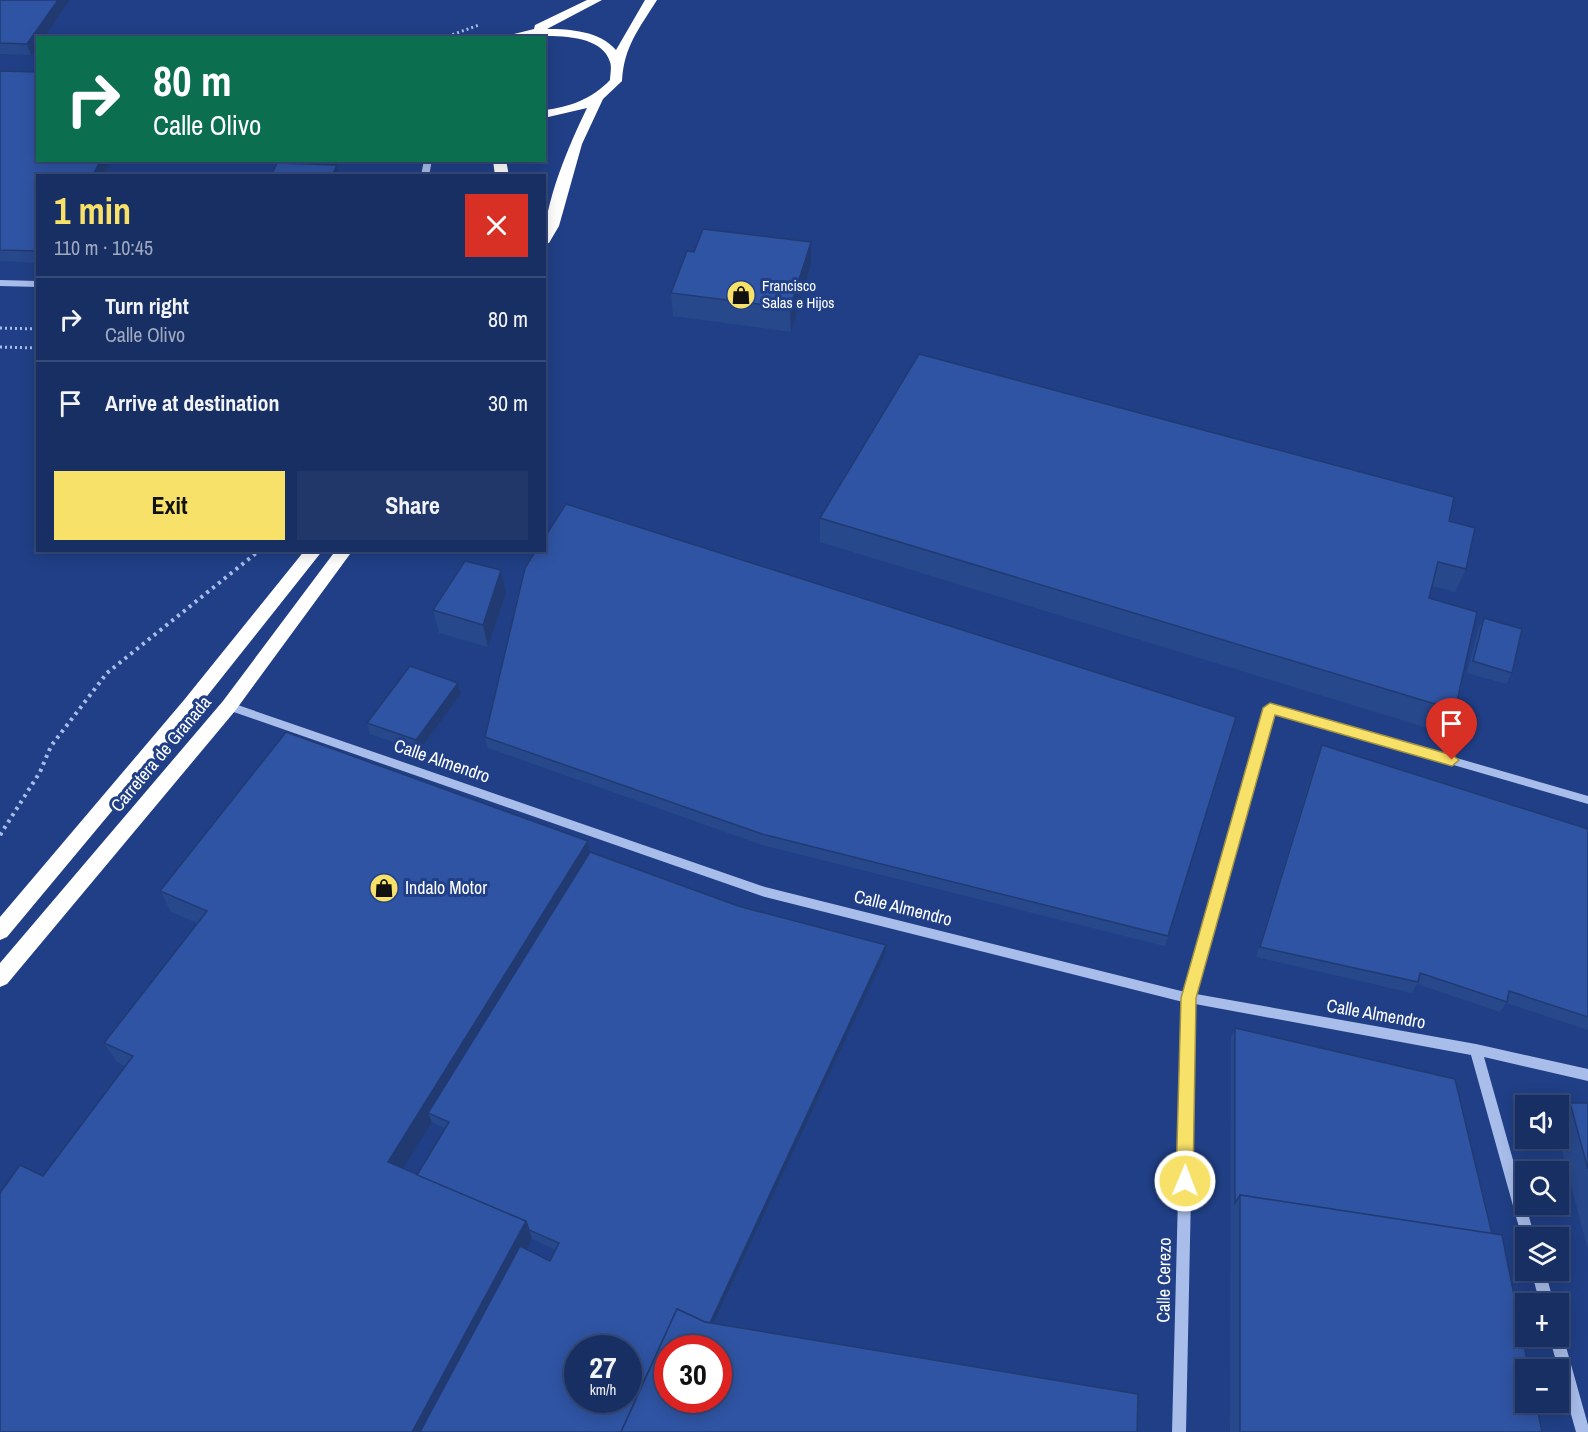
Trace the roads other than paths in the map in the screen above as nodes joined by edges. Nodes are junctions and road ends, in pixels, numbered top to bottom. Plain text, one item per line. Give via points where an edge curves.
1 (596, 0) edge
2 (651, 0) edge
3 (525, 32) junction
4 (511, 36) edge
5 (617, 61) junction
6 (597, 99) junction
7 (546, 114) edge
8 (546, 236) edge
9 (0, 283) edge
10 (36, 284) edge
11 (313, 552) edge
12 (344, 552) edge
13 (228, 706) junction
14 (1588, 800) edge
15 (0, 931) edge
16 (0, 978) edge
17 (1188, 998) junction
18 (1476, 1050) junction
19 (1588, 1075) edge
20 (1525, 1227) edge
21 (1559, 1347) edge
22 (1179, 1432) edge
23 (1583, 1432) edge

1 - 3 highway via 559,20
2 - 5 highway
3 - 4 highway
3 - 5 highway via 584,36 611,51
5 - 6 highway via 616,81
6 - 7 highway
6 - 8 highway via 576,144
9 - 10 street
11 - 15 highway, Carretera de Granada
12 - 13 highway, Carretera de Granada
13 - 16 highway, Carretera de Granada
13 - 17 street, Calle Almendro via 765,892
14 - 17 street, Calle Cerezo via 1270,708
17 - 18 street, Calle Almendro
17 - 22 street, Calle Cerezo
18 - 19 street, Calle Almendro
18 - 20 street
21 - 23 street

